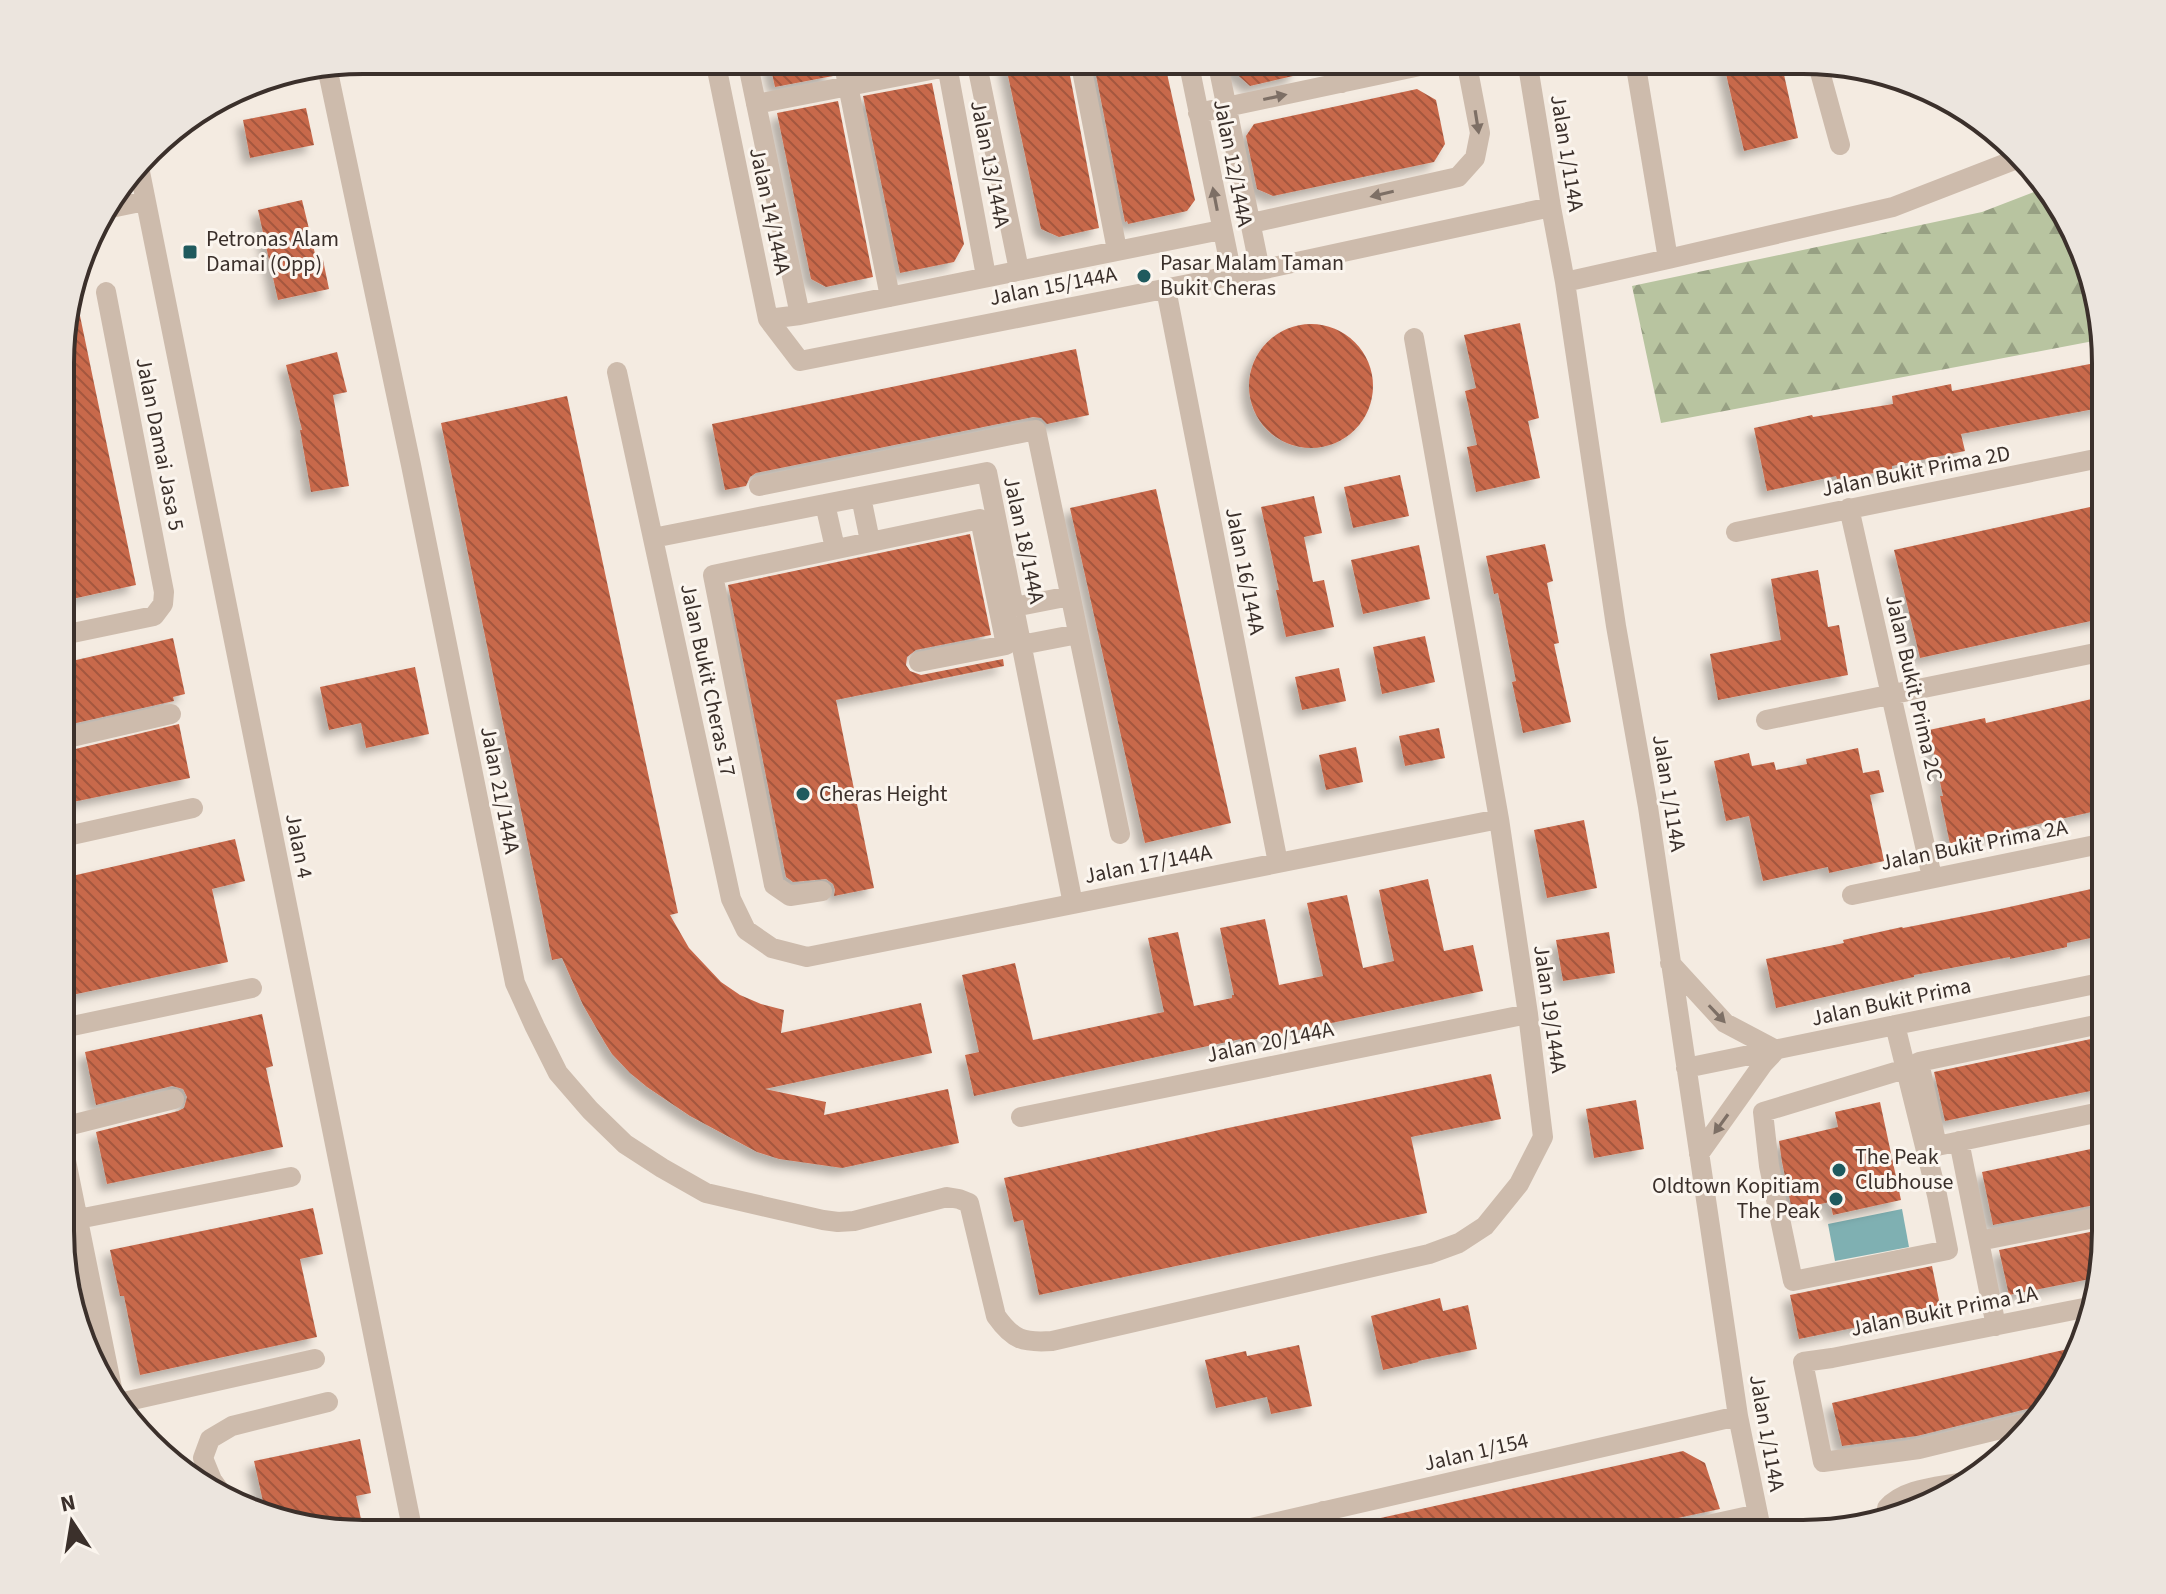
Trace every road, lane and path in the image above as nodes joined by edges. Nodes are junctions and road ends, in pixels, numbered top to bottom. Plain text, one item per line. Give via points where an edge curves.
1 (718, 74) edge
2 (750, 74) edge
3 (846, 74) edge
4 (902, 74) edge
5 (949, 74) edge
6 (981, 74) edge
7 (1083, 74) edge
8 (1191, 74) edge
9 (1220, 74) edge
10 (1340, 74) edge
11 (1383, 74) edge
12 (1469, 74) edge
13 (1529, 74) edge
14 (1637, 74) edge
15 (1821, 75) edge
16 (329, 76) edge
17 (1342, 83) junction
18 (848, 86) junction
19 (756, 104) junction
20 (1227, 107) junction
21 (1198, 113) junction
22 (1840, 145) dead end
23 (2010, 162) edge
24 (141, 179) edge
25 (145, 201) junction
26 (121, 206) edge
27 (1551, 207) junction
28 (1252, 223) junction
29 (1221, 230) junction
30 (1117, 250) junction
31 (1668, 259) junction
32 (1019, 270) junction
33 (1260, 270) junction
34 (1232, 275) junction
35 (986, 276) junction
36 (1565, 282) junction
37 (1166, 289) junction
38 (106, 292) dead end
39 (890, 297) junction
40 (800, 315) junction
41 (768, 319) junction
42 (1414, 338) dead end
43 (800, 361) joint
44 (617, 372) dead end
45 (2092, 460) edge
46 (759, 486) dead end
47 (861, 497) junction
48 (825, 504) junction
49 (1849, 508) junction
50 (1736, 532) dead end
51 (653, 538) junction
52 (870, 541) junction
53 (835, 548) junction
54 (1070, 596) junction
55 (1014, 607) junction
56 (74, 633) edge
57 (1078, 634) junction
58 (1021, 645) junction
59 (2092, 654) edge
60 (919, 662) dead end
61 (1891, 693) junction
62 (171, 714) dead end
63 (1766, 720) dead end
64 (74, 736) edge
65 (193, 808) dead end
66 (1499, 819) junction
67 (1120, 834) dead end
68 (74, 835) edge
69 (2092, 846) edge
70 (1278, 863) junction
71 (1932, 877) junction
72 (822, 891) dead end
73 (1852, 895) dead end
74 (1073, 904) junction
75 (807, 957) joint
76 (1670, 963) junction
77 (2092, 985) edge
78 (252, 988) dead end
79 (1528, 1014) junction
80 (1895, 1025) junction
81 (74, 1026) edge
82 (2092, 1026) edge
83 (1776, 1050) junction
84 (1686, 1068) junction
85 (1905, 1069) junction
86 (174, 1099) dead end
87 (2092, 1114) edge
88 (1021, 1117) dead end
89 (74, 1124) edge
90 (1959, 1141) junction
91 (1699, 1154) junction
92 (291, 1177) dead end
93 (959, 1199) joint
94 (74, 1219) edge
95 (2092, 1219) edge
96 (74, 1238) edge
97 (1979, 1241) junction
98 (2081, 1309) edge
99 (1996, 1326) junction
100 (315, 1359) dead end
101 (105, 1360) edge
102 (130, 1401) edge
103 (328, 1402) dead end
104 (1738, 1416) junction
105 (2016, 1425) edge
106 (210, 1475) edge
107 (1934, 1488) edge
108 (1888, 1507) edge
109 (1323, 1511) junction
110 (410, 1520) edge
111 (1285, 1520) edge
112 (1325, 1520) edge
113 (1759, 1520) edge

1 - 41 street, Jalan 14/144A
2 - 19 street, Jalan 14/144A
3 - 18 street
4 - 18 street
5 - 35 street, Jalan 13/144A
6 - 32 street, Jalan 13/144A
7 - 30 street
8 - 21 street, Jalan 12/144A
9 - 20 street, Jalan 12/144A
10 - 17 street
11 - 17 street
12 -> 28 street via 1480,133 1475,158 1458,177
13 - 27 street, Jalan 1/114A
14 - 31 street
15 - 22 street
16 - 93 street, Jalan 21/144A via 515,983 558,1073 625,1144 706,1193 838,1222 947,1197
20 -> 17 street
18 - 19 street
18 - 39 street
19 - 40 street, Jalan 14/144A
20 - 21 street
20 - 28 street, Jalan 12/144A
29 -> 21 street, Jalan 12/144A
23 - 31 street via 1893,207
24 - 25 street, Jalan 4
25 - 26 street
25 - 110 street, Jalan 4
27 - 33 street, Jalan 15/144A
27 - 36 street, Jalan 1/114A
28 - 33 street, Jalan 12/144A
29 - 30 street, Jalan 15/144A
29 - 34 street, Jalan 12/144A
30 - 32 street, Jalan 15/144A
31 - 36 street
32 - 35 street, Jalan 15/144A
33 - 34 street, Jalan 15/144A
34 - 37 street, Jalan 15/144A
35 - 39 street, Jalan 15/144A
36 - 76 street, Jalan 1/114A
37 - 43 street, Jalan 15/144A
37 - 70 street, Jalan 16/144A
38 - 56 street, Jalan Damai Jasa 5 via 163,604 154,616
39 - 40 street, Jalan 15/144A
40 - 41 street, Jalan 15/144A
41 - 43 street, Jalan 14/144A
42 - 66 street, Jalan 19/144A
44 - 51 street, Jalan Bukit Cheras 17
45 - 49 street, Jalan Bukit Prima 2D
46 - 54 street via 1036,430
47 - 48 street, Jalan 18/144A
47 - 52 street
47 - 55 street, Jalan 18/144A via 987,472
48 - 51 street, Jalan 18/144A
48 - 53 street
49 - 50 street, Jalan Bukit Prima 2D
49 - 61 street, Jalan Bukit Prima 2C
51 - 75 street, Jalan Bukit Cheras 17 via 731,899 746,930 772,948
52 - 53 street
52 - 60 street via 980,519 1006,645
53 - 72 street via 713,575 774,885 790,896
54 - 55 street
54 - 57 street
55 - 58 street, Jalan 18/144A
57 - 58 street
57 - 67 street
58 - 74 street, Jalan 18/144A
59 - 61 street
61 - 63 street
61 - 71 street, Jalan Bukit Prima 2C
62 - 64 street
65 - 68 street
66 - 70 street, Jalan 17/144A
66 - 79 street, Jalan 19/144A
69 - 71 street, Jalan Bukit Prima 2A
70 - 74 street, Jalan 17/144A
71 - 73 street, Jalan Bukit Prima 2A
74 - 75 street, Jalan 17/144A
76 -> 83 street via 1725,1023
76 - 84 street, Jalan 1/114A
77 - 80 street, Jalan Bukit Prima
78 - 81 street
79 - 88 street, Jalan 20/144A
79 - 93 street, Jalan 19/144A via 1543,1137 1519,1184 1485,1226 1429,1254 1032,1342 1015,1338 996,1316 969,1203
80 - 83 street, Jalan Bukit Prima
80 - 85 street
82 - 90 street via 1919,1062 1937,1146
83 - 84 street, Jalan Bukit Prima
83 -> 91 street
84 - 91 street, Jalan 1/114A
85 - 85 street via 1763,1112 1793,1281 1948,1250
86 - 89 street
87 - 90 street
90 - 97 street
91 - 104 street, Jalan 1/114A
92 - 94 street
95 - 97 street
96 - 101 street
97 - 99 street
98 - 99 street, Jalan Bukit Prima 1A
99 - 105 street, Jalan Bukit Prima 1A via 1803,1362 1823,1462 1919,1449
100 - 102 street
103 - 106 street via 232,1426 210,1439 203,1458
104 - 109 street, Jalan 1/154
104 - 113 street, Jalan 1/114A
107 - 108 street via 1903,1495
109 - 111 street, Jalan 1/154
109 - 112 street

